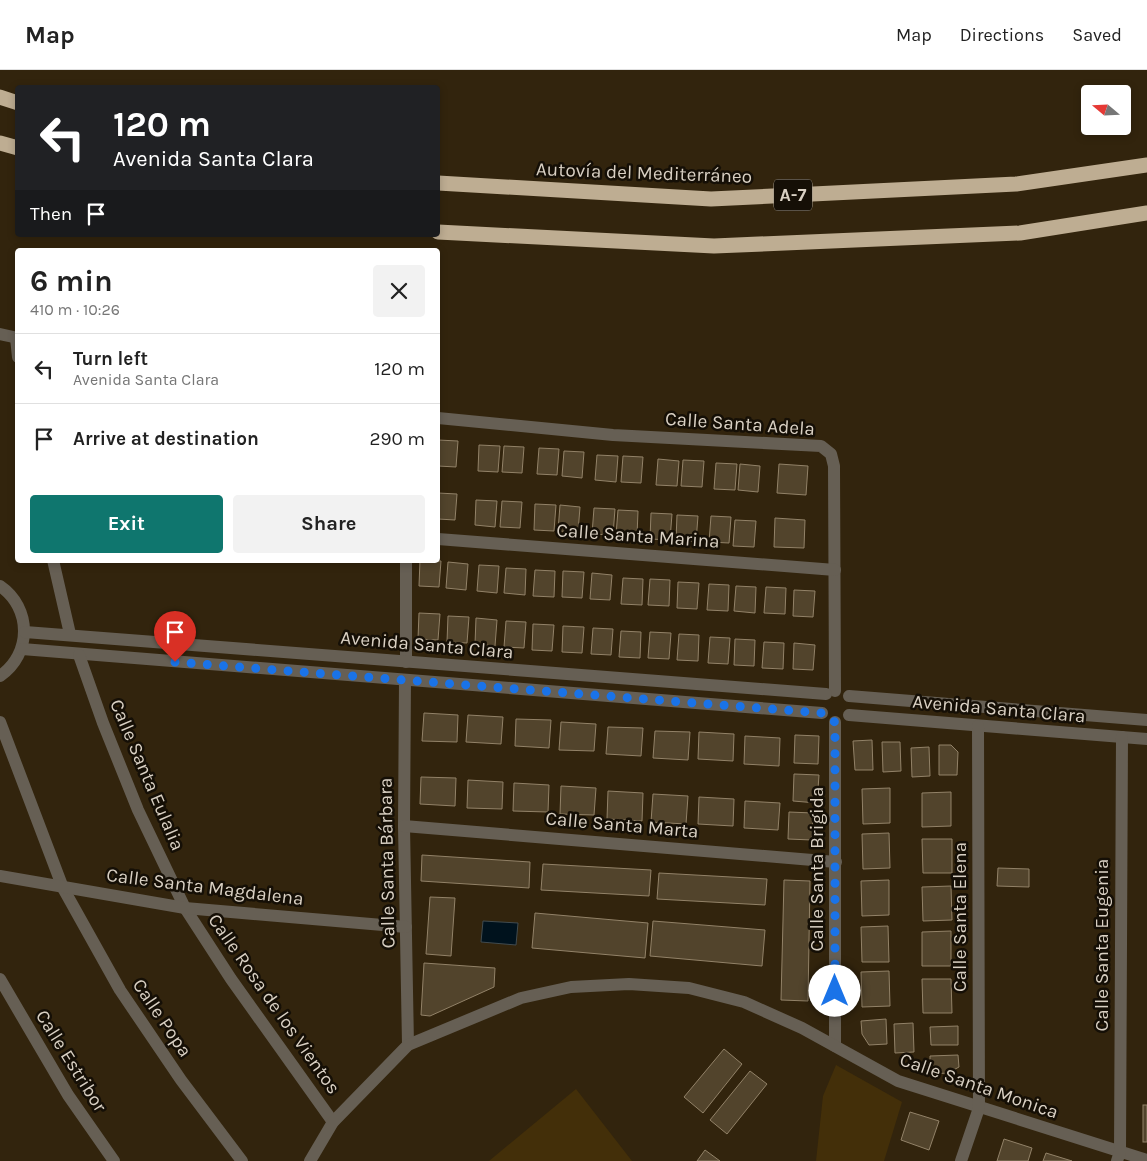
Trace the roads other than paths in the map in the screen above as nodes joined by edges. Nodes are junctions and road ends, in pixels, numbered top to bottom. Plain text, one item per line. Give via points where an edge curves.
1 (0, 97) edge
2 (15, 102) edge
3 (0, 142) edge
4 (15, 147) edge
5 (1147, 165) edge
6 (440, 183) edge
7 (1147, 213) edge
8 (440, 232) edge
9 (0, 334) edge
10 (15, 338) edge
11 (440, 418) edge
12 (440, 539) edge
13 (54, 563) edge
14 (406, 563) edge
15 (835, 570) junction
16 (0, 586) edge
17 (25, 632) junction
18 (70, 634) junction
19 (22, 649) junction
20 (79, 655) junction
21 (406, 662) junction
22 (0, 676) edge
23 (405, 680) junction
24 (831, 692) junction
25 (849, 696) junction
26 (822, 713) junction
27 (849, 715) junction
28 (1147, 720) edge
29 (0, 722) edge
30 (835, 722) junction
31 (978, 726) junction
32 (1122, 737) junction
33 (1147, 739) edge
34 (404, 826) junction
35 (836, 862) junction
36 (0, 876) edge
37 (63, 888) junction
38 (185, 908) junction
39 (406, 927) junction
40 (0, 979) edge
41 (408, 1045) junction
42 (835, 1046) junction
43 (979, 1108) junction
44 (333, 1122) junction
45 (1118, 1157) edge
46 (1147, 1160) edge
47 (114, 1161) edge
48 (242, 1161) edge
49 (310, 1161) edge
50 (961, 1161) edge

1 - 2 highway
3 - 4 highway
5 - 6 highway, Autovía del Mediterráneo / A-7 via 1016,184 712,199
7 - 8 highway via 1020,233 714,246
9 - 10 street
11 - 15 street, Calle Santa Adela via 613,435 821,446 831,454 834,466
12 - 15 street, Calle Santa Marina
13 - 18 street
14 - 21 street
15 - 24 street, Calle Santa Adela
16 - 17 street via 9,592 22,613
17 - 18 street, Avenida Santa Clara
17 - 19 street
18 - 21 street, Avenida Santa Clara
19 - 20 street, Avenida Santa Clara
19 - 22 street via 15,662
20 - 23 street, Avenida Santa Clara
20 - 38 street, Calle Santa Eulalia via 102,723 138,810
21 - 24 street, Avenida Santa Clara
23 - 26 street, Avenida Santa Clara
23 - 34 street, Calle Santa Bárbara
24 - 25 street via 840,691
24 - 26 street via 821,703
25 - 27 street via 852,706
25 - 28 street, Avenida Santa Clara
26 - 30 street
27 - 30 street
27 - 31 street, Avenida Santa Clara
29 - 37 street, Calle Popa
30 - 35 street, Calle Santa Brigida
31 - 32 street, Avenida Santa Clara
31 - 43 street, Calle Santa Elena
32 - 33 street, Avenida Santa Clara
32 - 45 street, Calle Santa Eugenia
34 - 35 street, Calle Santa Marta
34 - 39 street, Calle Santa Bárbara
35 - 42 street, Calle Santa Brigida
36 - 37 street, Calle Santa Magdalena
37 - 38 street, Calle Santa Magdalena
37 - 48 street, Calle Popa via 120,990
38 - 39 street, Calle Santa Magdalena
38 - 44 street, Calle Rosa de los Vientos via 231,979
39 - 41 street, Calle Santa Bárbara
40 - 47 street, Calle Estribor via 68,1095
41 - 42 street, Calle Santa Monica via 521,998 571,987 629,984 689,988 744,1002
41 - 44 street, Calle Santa Monica
42 - 43 street, Calle Santa Monica via 898,1081
43 - 45 street, Calle Santa Monica
43 - 50 street, Calle Santa Elena
44 - 49 street, Calle Santa Monica
45 - 46 street, Calle Santa Monica

